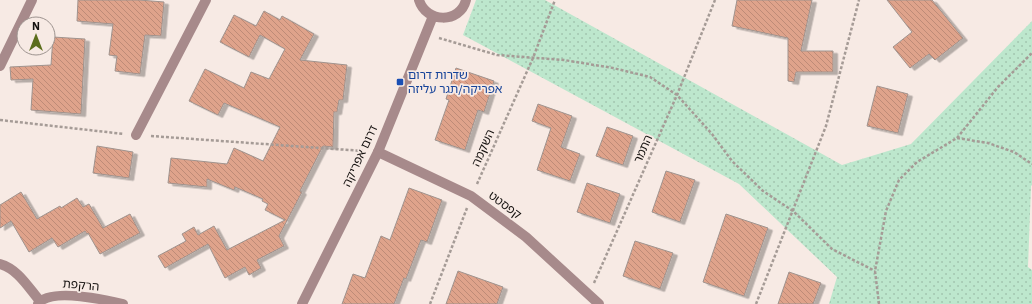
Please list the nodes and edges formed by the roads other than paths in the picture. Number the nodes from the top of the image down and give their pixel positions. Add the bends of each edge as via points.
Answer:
1 (32, 0) edge
2 (206, 0) edge
3 (419, 0) edge
4 (466, 0) edge
5 (433, 16) junction
6 (0, 66) edge
7 (136, 135) road end
8 (378, 152) junction
9 (0, 264) edge
10 (39, 303) edge
11 (123, 304) edge
12 (302, 304) edge
13 (599, 304) edge

1 - 6 street
2 - 7 street
3 - 5 street via 423,9
4 - 5 street via 455,15 448,18
5 - 8 street, דרום אפריקה
8 - 12 street, דרום אפריקה
8 - 13 street, קפסטט via 471,196 526,237
9 - 10 street via 18,275
10 - 11 street, הרקפת via 57,296 85,296

